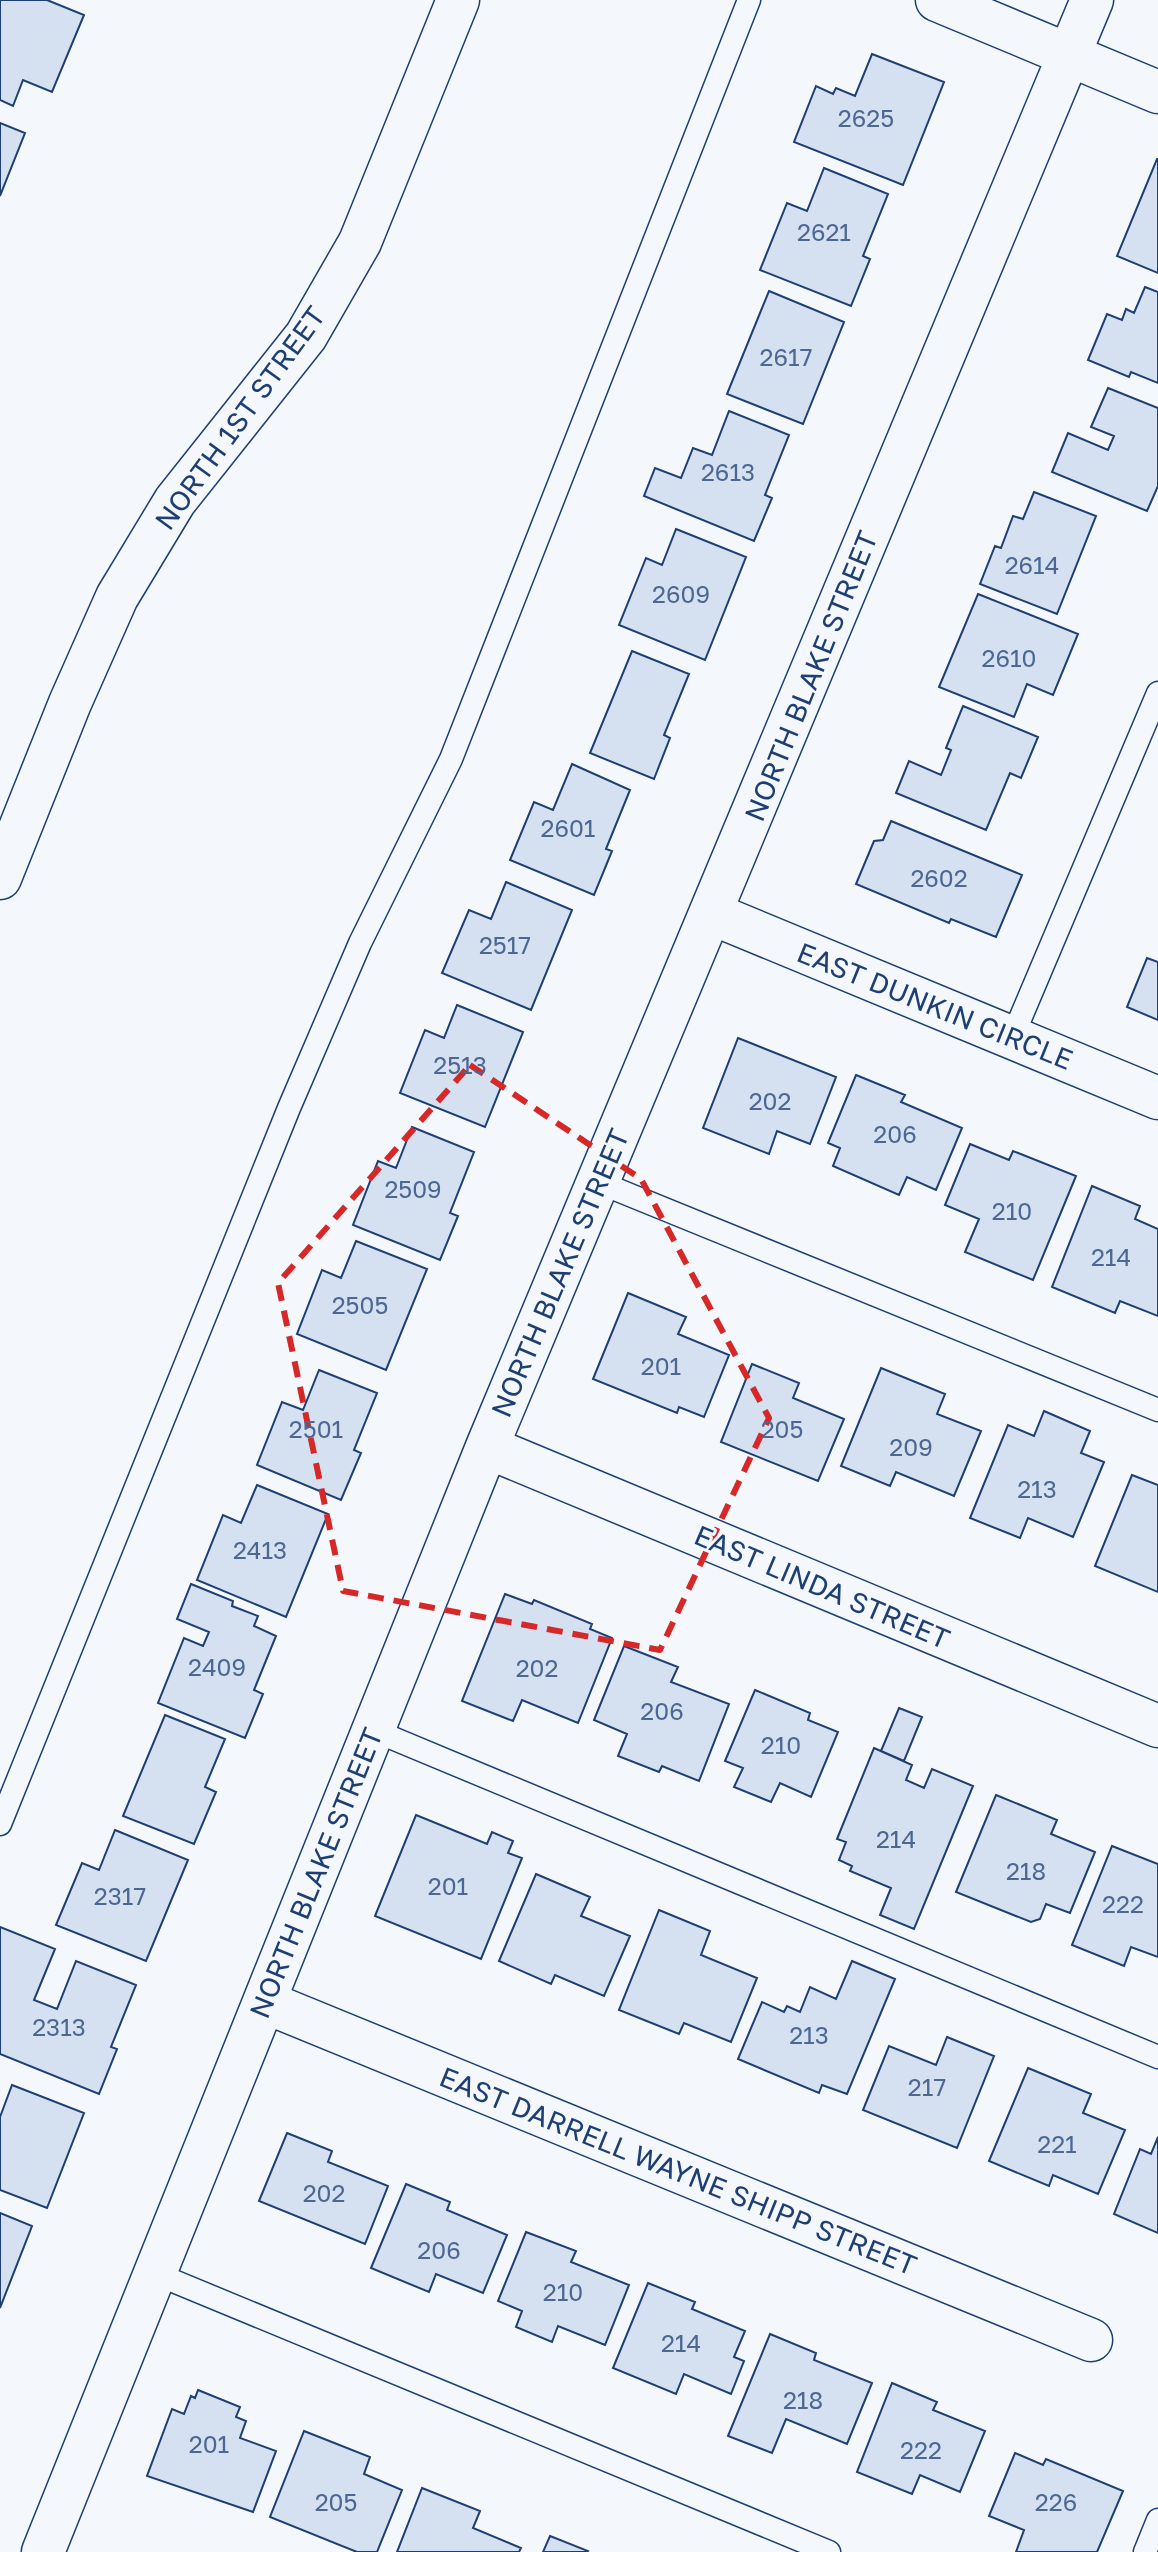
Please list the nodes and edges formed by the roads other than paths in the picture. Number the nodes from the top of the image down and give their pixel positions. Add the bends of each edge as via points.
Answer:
1 (458, 0) edge
2 (749, 0) edge
3 (937, 0) edge
4 (1092, 0) edge
5 (1068, 56) junction
6 (1158, 92) edge
7 (1158, 693) edge
8 (0, 878) edge
9 (713, 914) junction
10 (1012, 1038) junction
11 (1158, 1098) edge
12 (598, 1182) junction
13 (1158, 1410) edge
14 (487, 1447) junction
15 (1158, 1726) edge
16 (373, 1730) junction
17 (0, 1824) edge
18 (265, 2002) junction
19 (1158, 2057) edge
20 (154, 2273) junction
21 (1091, 2340) dead end
22 (1158, 2520) edge
23 (43, 2552) edge
24 (829, 2552) edge
25 (1145, 2552) edge

1 - 8 street, NORTH 1ST STREET via 360,242 306,336 175,501 117,597
2 - 17 lane via 451,759 360,943 289,1108
3 - 5 street
4 - 5 street, NORTH BLAKE STREET
5 - 6 street
5 - 9 street, NORTH BLAKE STREET
7 - 10 lane
9 - 10 street, EAST DUNKIN CIRCLE
9 - 12 street, NORTH BLAKE STREET
10 - 11 street, EAST DUNKIN CIRCLE
12 - 13 lane
12 - 14 street, NORTH BLAKE STREET
14 - 15 street, EAST LINDA STREET
14 - 16 street, NORTH BLAKE STREET
16 - 18 street, NORTH BLAKE STREET
16 - 19 lane
18 - 20 street, NORTH BLAKE STREET
18 - 21 street, EAST DARRELL WAYNE SHIPP STREET
20 - 23 street, NORTH BLAKE STREET
20 - 24 lane
22 - 25 lane

